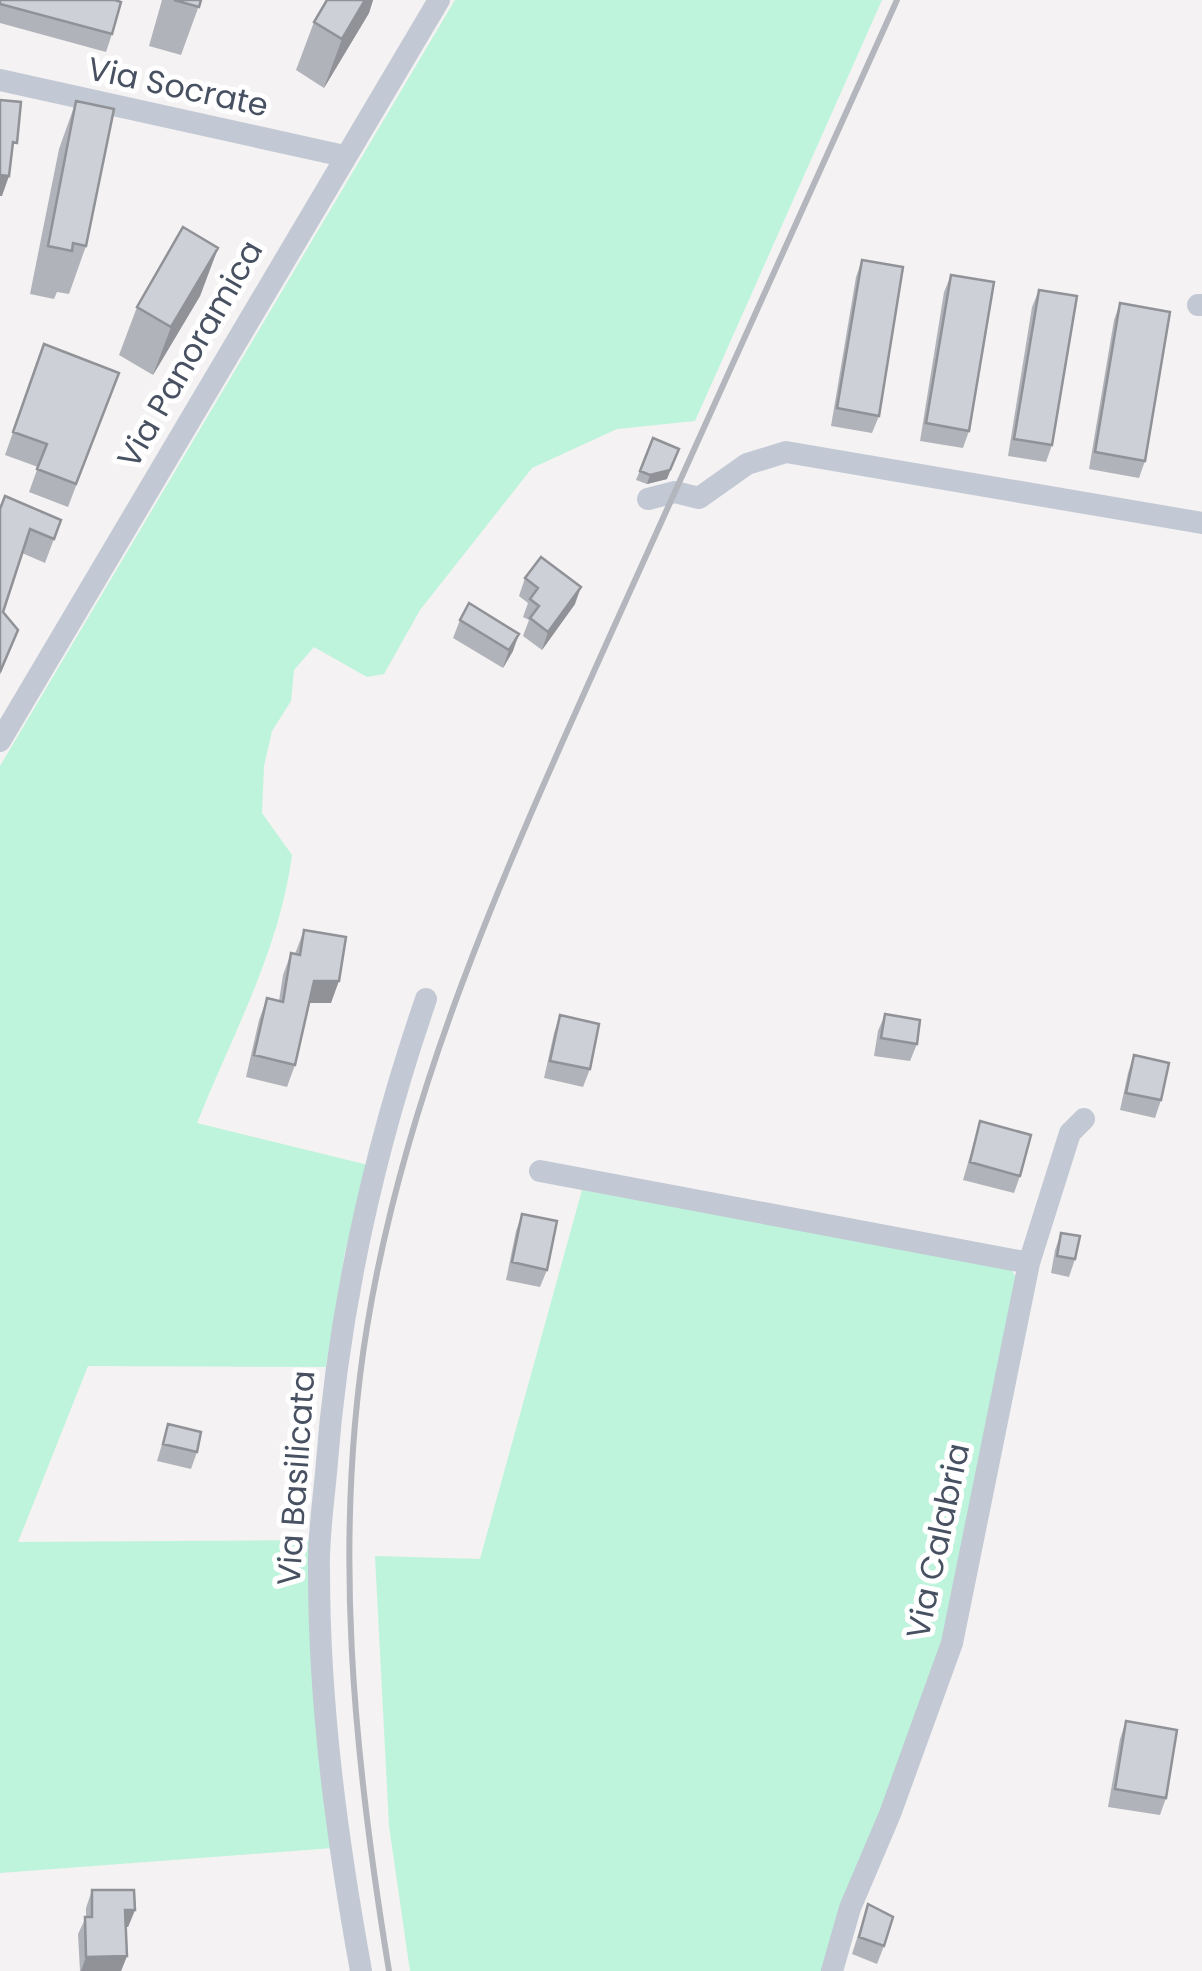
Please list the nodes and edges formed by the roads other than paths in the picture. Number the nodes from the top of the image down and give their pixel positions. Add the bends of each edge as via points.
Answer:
1 (438, 0) edge
2 (0, 80) edge
3 (344, 156) junction
4 (648, 498) dead end
5 (1202, 523) edge
6 (0, 742) edge
7 (426, 999) dead end
8 (1084, 1119) dead end
9 (540, 1171) dead end
10 (1029, 1262) junction
11 (362, 1971) edge
12 (832, 1971) edge

1 - 3 street, Via Panoramica
2 - 3 street, Via Socrate
3 - 6 street, Via Panoramica
4 - 5 street via 675,492 699,498 747,464 786,452
7 - 11 street, Via Basilicata via 351,1265 318,1568 323,1705
8 - 10 street, Via Calabria via 1070,1134
9 - 10 street
10 - 12 street, Via Calabria via 952,1643

